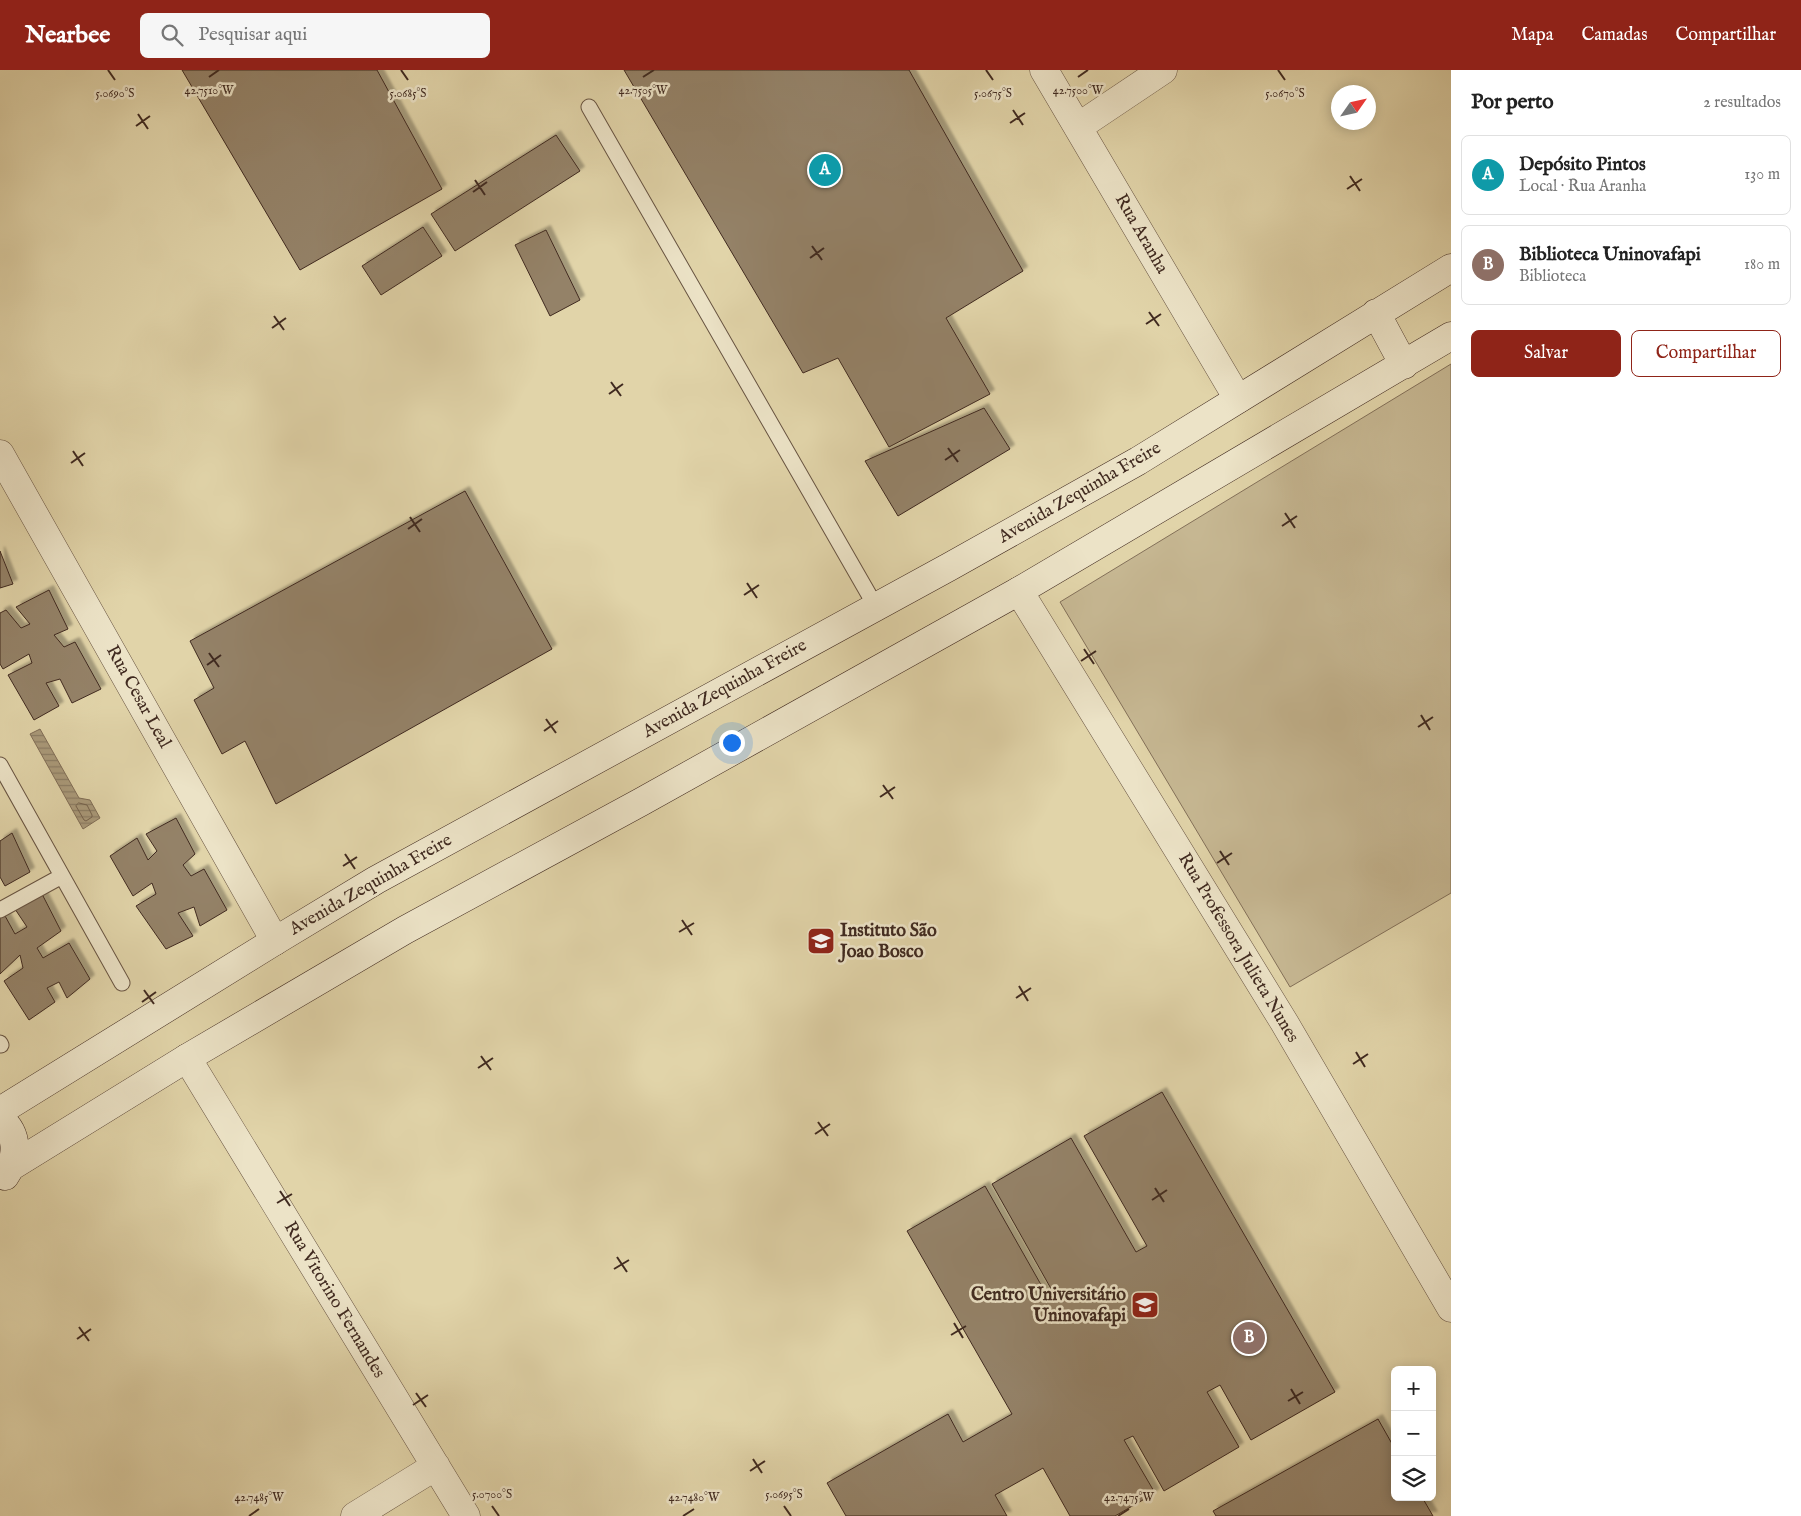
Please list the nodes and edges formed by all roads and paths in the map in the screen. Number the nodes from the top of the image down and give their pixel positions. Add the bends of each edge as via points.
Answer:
1 (1044, 70) edge
2 (1163, 70) edge
3 (589, 107) dead end
4 (1078, 127) junction
5 (1451, 268) edge
6 (1376, 313) junction
7 (1451, 336) edge
8 (1404, 365) junction
9 (1238, 399) junction
10 (0, 454) edge
11 (1019, 591) junction
12 (876, 607) junction
13 (0, 765) edge
14 (62, 876) junction
15 (0, 910) edge
16 (275, 940) junction
17 (122, 983) dead end
18 (187, 1058) junction
19 (0, 1112) edge
20 (0, 1119) edge
21 (6, 1173) edge
22 (1451, 1308) edge
23 (436, 1466) junction
24 (355, 1516) edge
25 (466, 1516) edge

1 - 4 main road, Rua Aranha
2 - 4 main road
3 - 12 lane
4 - 9 main road, Rua Aranha
5 - 6 main road, Avenida Zequinha Freire
6 - 8 main road
6 - 9 main road, Avenida Zequinha Freire
7 - 8 main road
8 - 11 main road
9 - 12 main road, Avenida Zequinha Freire via 1138,461
10 - 16 main road, Rua Cesar Leal
11 - 18 main road via 405,930
11 - 22 main road, Rua Professora Julieta Nunes via 1284,1022
12 - 16 main road, Avenida Zequinha Freire via 376,880
13 - 14 lane
14 - 15 lane
14 - 17 lane
16 - 19 main road, Avenida Zequinha Freire
18 - 21 main road
18 - 23 main road, Rua Vitorino Fernandes
20 - 21 main road via 15,1143 15,1155
23 - 24 main road
23 - 25 main road, Rua Vitorino Fernandes

